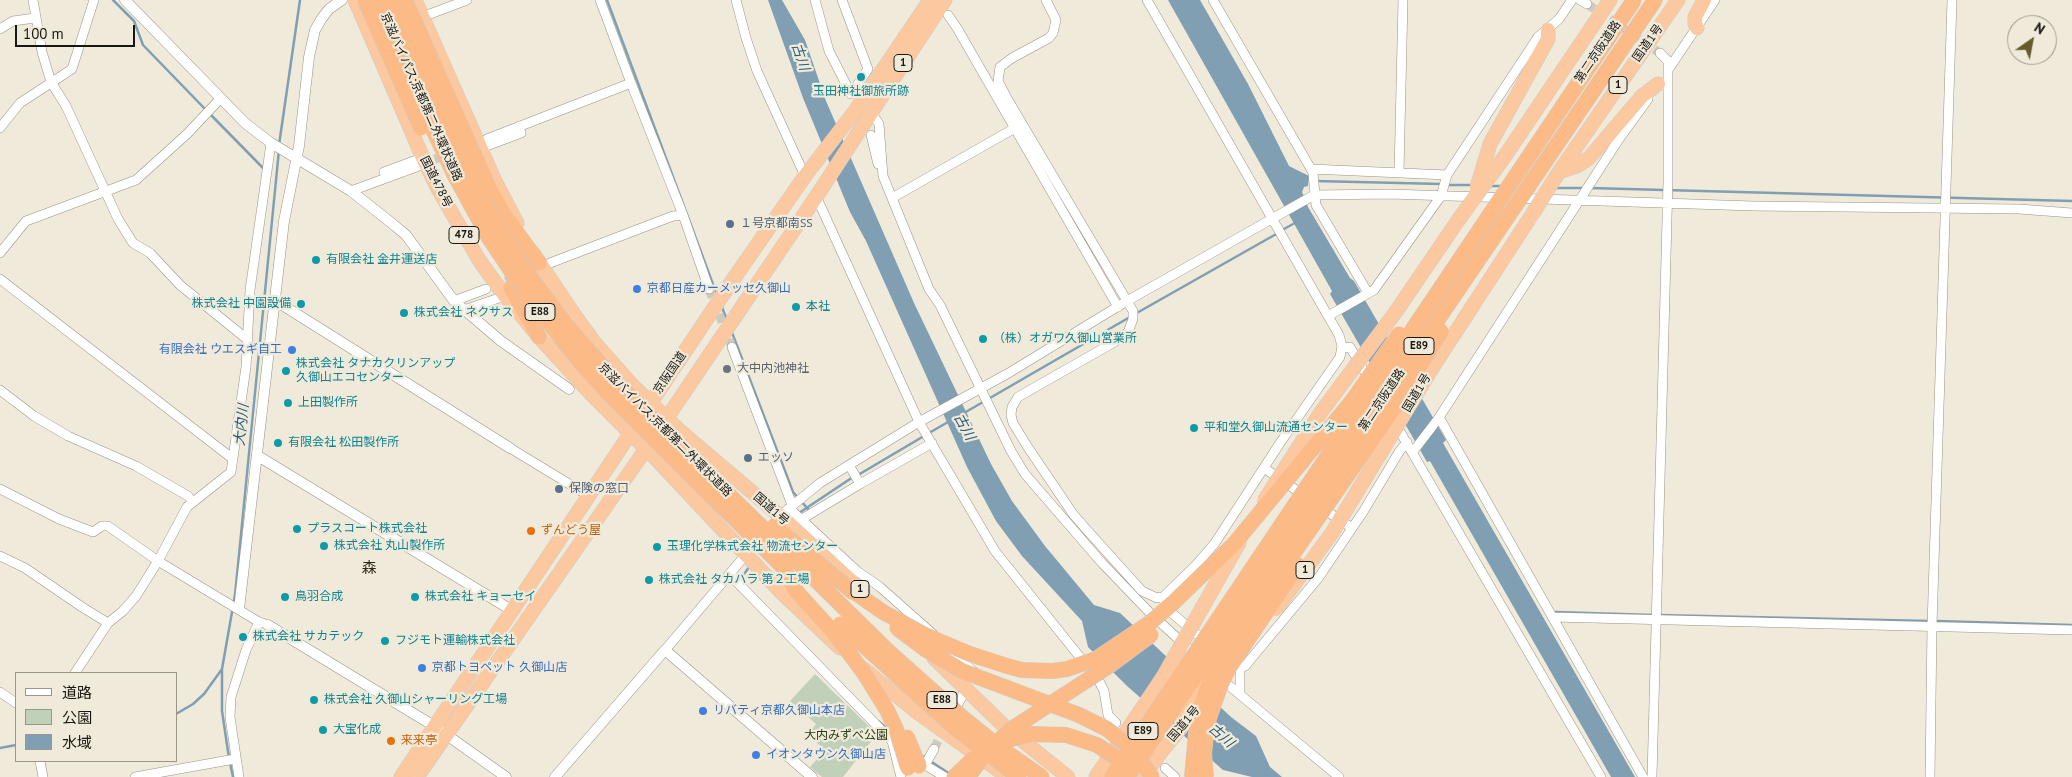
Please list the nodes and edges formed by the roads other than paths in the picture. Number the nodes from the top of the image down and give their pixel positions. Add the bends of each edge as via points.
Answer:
1 (33, 0) edge
2 (94, 0) edge
3 (125, 0) edge
4 (342, 0) edge
5 (355, 0) edge
6 (365, 0) edge
7 (379, 0) edge
8 (393, 0) edge
9 (405, 0) edge
10 (415, 0) edge
11 (467, 0) edge
12 (600, 0) edge
13 (736, 0) edge
14 (815, 0) edge
15 (842, 0) edge
16 (930, 0) edge
17 (945, 0) edge
18 (1046, 0) edge
19 (1147, 0) edge
20 (1212, 0) edge
21 (1403, 0) edge
22 (1572, 0) edge
23 (1610, 0) edge
24 (1634, 0) edge
25 (1655, 0) edge
26 (1678, 0) edge
27 (1704, 0) edge
28 (1715, 0) edge
29 (1952, 0) edge
30 (948, 14) dead end
31 (422, 17) junction
32 (35, 18) junction
33 (1697, 28) junction
34 (0, 29) edge
35 (1548, 30) junction
36 (828, 45) junction
37 (1679, 55) junction
38 (884, 68) junction
39 (868, 69) junction
40 (1668, 70) junction
41 (51, 82) junction
42 (631, 83) junction
43 (1658, 84) junction
44 (852, 89) dead end
45 (220, 99) junction
46 (871, 112) junction
47 (0, 128) edge
48 (1015, 128) junction
49 (866, 130) junction
50 (271, 143) junction
51 (484, 143) junction
52 (297, 158) junction
53 (421, 162) junction
54 (1312, 171) junction
55 (1559, 172) junction
56 (807, 173) junction
57 (1399, 173) junction
58 (1516, 173) junction
59 (882, 176) junction
60 (1447, 176) junction
61 (1532, 182) junction
62 (104, 191) junction
63 (351, 191) junction
64 (818, 194) junction
65 (1442, 194) junction
66 (1312, 195) junction
67 (892, 198) junction
68 (1580, 199) junction
69 (1667, 199) junction
70 (1946, 207) junction
71 (2072, 213) edge
72 (683, 214) junction
73 (1462, 214) junction
74 (1271, 219) junction
75 (0, 253) edge
76 (544, 263) junction
77 (0, 279) edge
78 (486, 289) tunnel mouth
79 (709, 289) tunnel mouth
80 (508, 292) junction
81 (1367, 294) junction
82 (276, 301) junction
83 (454, 302) junction
84 (1126, 302) junction
85 (1118, 307) junction
86 (464, 310) junction
87 (1328, 316) junction
88 (539, 337) joint
89 (248, 340) junction
90 (718, 342) junction
91 (732, 347) tunnel mouth
92 (1342, 348) junction
93 (742, 370) junction
94 (569, 389) dead end
95 (0, 390) edge
96 (979, 390) junction
97 (1352, 401) junction
98 (650, 403) junction
99 (1394, 408) junction
100 (1438, 418) junction
101 (922, 421) junction
102 (662, 422) junction
103 (630, 433) junction
104 (932, 443) junction
105 (510, 448) joint
106 (1411, 448) junction
107 (646, 449) junction
108 (258, 456) junction
109 (233, 459) junction
110 (849, 465) junction
111 (1264, 468) junction
112 (860, 484) junction
113 (0, 491) edge
114 (588, 496) junction
115 (192, 501) junction
116 (787, 509) junction
117 (802, 520) junction
118 (1352, 528) junction
119 (745, 555) junction
120 (0, 556) edge
121 (158, 561) junction
122 (783, 567) junction
123 (729, 574) junction
124 (847, 587) junction
125 (1164, 597) junction
126 (1144, 607) junction
127 (1166, 607) junction
128 (237, 609) junction
129 (513, 611) junction
130 (1552, 617) junction
131 (1656, 618) junction
132 (108, 623) junction
133 (264, 624) junction
134 (1932, 626) junction
135 (2072, 630) edge
136 (1259, 631) junction
137 (665, 650) junction
138 (848, 651) junction
139 (1240, 668) junction
140 (77, 672) edge
141 (972, 675) dead end
142 (0, 692) edge
143 (964, 693) dead end
144 (1240, 693) junction
145 (15, 701) edge
146 (954, 711) dead end
147 (1116, 723) dead end
148 (434, 726) junction
149 (446, 735) junction
150 (934, 749) tunnel mouth
151 (235, 759) junction
152 (40, 762) edge
153 (899, 765) junction
154 (188, 767) junction
155 (1165, 768) dead end
156 (924, 771) edge
157 (238, 774) edge
158 (42, 777) edge
159 (134, 777) edge
160 (190, 777) edge
161 (247, 777) edge
162 (401, 777) edge
163 (417, 777) edge
164 (506, 777) edge
165 (555, 777) edge
166 (812, 777) edge
167 (901, 777) edge
168 (909, 777) edge
169 (945, 777) edge
170 (954, 777) edge
171 (968, 777) edge
172 (1008, 777) edge
173 (1019, 777) edge
174 (1042, 777) edge
175 (1068, 777) edge
176 (1096, 777) edge
177 (1112, 777) edge
178 (1119, 777) edge
179 (1127, 777) edge
180 (1142, 777) edge
181 (1152, 777) edge
182 (1175, 777) edge
183 (1192, 777) edge
184 (1206, 777) edge
185 (1339, 777) edge
186 (1601, 777) edge
187 (1644, 777) edge
188 (1652, 777) edge
189 (1930, 777) edge

1 - 32 street
2 - 41 street via 74,65
3 - 45 street
4 - 52 street via 329,10 315,30
5 - 53 highway, 国道478号 / 478
6 - 80 highway, bridge via 432,152
7 - 122 highway, 京滋バイパス;京都第二外環状道路 / E88, bridge via 455,176 489,238 532,302 610,395
8 - 102 highway, 京滋バイパス;京都第二外環状道路 / E88, bridge via 443,120 502,236 566,324 619,385
9 - 76 highway, bridge via 489,188 504,215
10 - 31 highway
11 - 31 street
12 - 42 street
13 - 56 street via 757,71
14 - 36 street
15 - 39 street
16 - 38 highway, 京阪国道 / 1
17 - 46 highway, 京阪国道 / 1
18 - 84 street via 1056,20 1053,33 1000,67 998,81
19 - 74 street
20 - 54 street
21 - 57 street
22 - 35 street
23 - 73 highway, bridge
24 - 58 highway, 第二京阪道路 / E89, bridge
25 - 61 highway, 第二京阪道路 / E89, bridge
26 - 55 highway, 国道1号 / 1
27 - 33 highway via 1695,17
28 - 33 street
29 - 70 street
30 - 48 street
31 - 51 highway
32 - 34 street via 13,21
32 - 41 street
33 - 37 street
35 - 60 street via 1538,37
35 - 73 highway, bridge via 1548,39 1490,144 1480,182
36 - 39 street via 851,94
36 - 44 street via 834,49
37 - 40 street
37 - 40 street via 1672,58 1663,55 1668,60
38 - 39 street
38 - 56 highway, 京阪国道 / 1
40 - 43 street
40 - 69 street
41 - 47 street via 20,103
41 - 62 street via 66,106
42 - 51 street via 519,126 521,133
42 - 72 street
43 - 55 highway via 1642,96 1589,158
43 - 68 street
45 - 50 street
45 - 62 street via 136,180
46 - 49 highway, 京阪国道 / 1
46 - 59 street via 879,124
48 - 67 street
48 - 85 street
49 - 59 street
49 - 64 highway, 京阪国道 / 1
50 - 52 street
50 - 89 street via 250,290
51 - 76 highway via 510,212
52 - 63 street
52 - 82 street via 284,221
53 - 63 street via 384,172 386,178
53 - 80 highway, 国道478号 / 478 via 456,221
54 - 57 street
54 - 66 street
55 - 136 highway, 国道1号 / 1, bridge via 1429,373 1332,533
56 - 98 highway, 京阪国道 / 1
57 - 60 street
58 - 97 highway, bridge
58 - 177 highway, 第二京阪道路 / E89, bridge via 1388,369
59 - 67 street
60 - 65 street
61 - 99 highway, bridge
61 - 179 highway, 第二京阪道路 / E89, bridge
62 - 75 street via 26,222
62 - 89 street via 133,243 150,254 180,285
63 - 83 street via 406,235
64 - 90 highway, 京阪国道 / 1
64 - 101 street
65 - 66 street
65 - 68 street
65 - 81 street via 1374,290
66 - 74 street
66 - 81 street
67 - 96 street via 929,290 940,305
68 - 69 street
68 - 100 street
69 - 70 street
69 - 131 street
70 - 71 street
70 - 134 street
72 - 76 street via 580,252 575,249
72 - 79 street
73 - 176 highway, bridge via 1283,468 1163,678
74 - 84 street
74 - 87 street
76 - 98 highway via 594,342
77 - 109 street
78 - 83 street
80 - 86 street
80 - 88 highway
81 - 87 street
82 - 105 street
82 - 108 street
83 - 86 street
84 - 85 street
84 - 125 street via 1133,311 1128,332 1018,397 1011,414 1013,423 1081,524 1142,591 1157,598
85 - 96 street
86 - 94 street via 501,341
87 - 92 street
88 - 103 highway
89 - 109 street
90 - 93 street via 726,347
90 - 102 highway, 京阪国道 / 1
91 - 93 street
92 - 106 street via 1350,347
92 - 111 street via 1340,357
93 - 116 street
95 - 115 street via 68,436 136,466
96 - 101 street
96 - 126 street via 1025,474
97 - 124 highway, bridge via 1239,537 1203,575 1132,636 1096,659 1080,665 1039,671 1022,670 988,660 902,623
97 - 171 highway, bridge via 1271,514 1202,590 1109,666 1000,739
98 - 102 highway, 国道1号 / 1
98 - 103 highway, 京阪国道 / 1
99 - 183 highway, bridge via 1217,667 1201,706
99 - 184 highway, bridge via 1321,531 1230,666 1209,718 1204,753
100 - 106 street
100 - 130 street
101 - 104 street
101 - 110 street
102 - 107 highway, 京阪国道 / 1
102 - 116 highway, 国道1号 / 1
102 - 124 highway, bridge via 759,514
102 - 174 highway, 京滋バイパス;京都第二外環状道路 / E88, bridge via 849,614 927,687 999,747
103 - 107 highway
103 - 114 highway, 京阪国道 / 1
104 - 112 street
104 - 147 street via 995,551 1099,681 1108,715
105 - 114 street
106 - 118 street via 1399,452
106 - 186 street
107 - 119 highway
107 - 149 highway, 京阪国道 / 1
108 - 128 street
108 - 129 street
109 - 115 street via 231,472
110 - 112 street
110 - 116 street
111 - 118 street
111 - 125 street via 1215,543
112 - 117 street
113 - 121 street via 93,532 108,526
114 - 129 highway, 京阪国道 / 1
115 - 121 street
116 - 117 street
116 - 119 street
116 - 175 highway, 国道1号 / 1 via 1003,725
117 - 141 street via 974,671
118 - 139 street via 1319,577 1250,661
119 - 123 street
119 - 172 highway via 876,680
120 - 132 street via 25,568
121 - 128 street
121 - 132 street via 136,596
122 - 138 highway, bridge via 798,592
122 - 173 highway, 京滋バイパス;京都第二外環状道路 / E88, bridge via 917,696
123 - 137 street
123 - 153 street via 892,741
124 - 181 highway, bridge via 944,661 982,680 1079,715 1107,729 1134,751
125 - 127 street
126 - 127 street
126 - 144 street
127 - 139 street
128 - 133 street
129 - 148 highway, 京阪国道 / 1
130 - 131 street
130 - 187 street
131 - 134 street
131 - 188 street
132 - 140 street
133 - 148 street
133 - 151 street via 246,650 231,697
134 - 135 street
134 - 189 street
136 - 178 highway, bridge via 1148,740
136 - 180 highway, 国道1号 / 1, bridge
137 - 165 street
137 - 166 street
138 - 156 highway, bridge via 899,722
138 - 168 highway, bridge via 887,710
139 - 144 street
142 - 145 street
143 - 146 street
144 - 185 street
148 - 149 street
148 - 162 highway, 京阪国道 / 1
149 - 163 highway, 京阪国道 / 1
149 - 164 street
150 - 156 street
151 - 154 street
151 - 157 street
152 - 158 street
153 - 156 street via 914,762
153 - 167 street
154 - 159 street
154 - 160 street
155 - 182 street
156 - 169 street
157 - 161 street
170 - 180 highway, bridge via 974,758 1002,741 1049,733 1097,745

